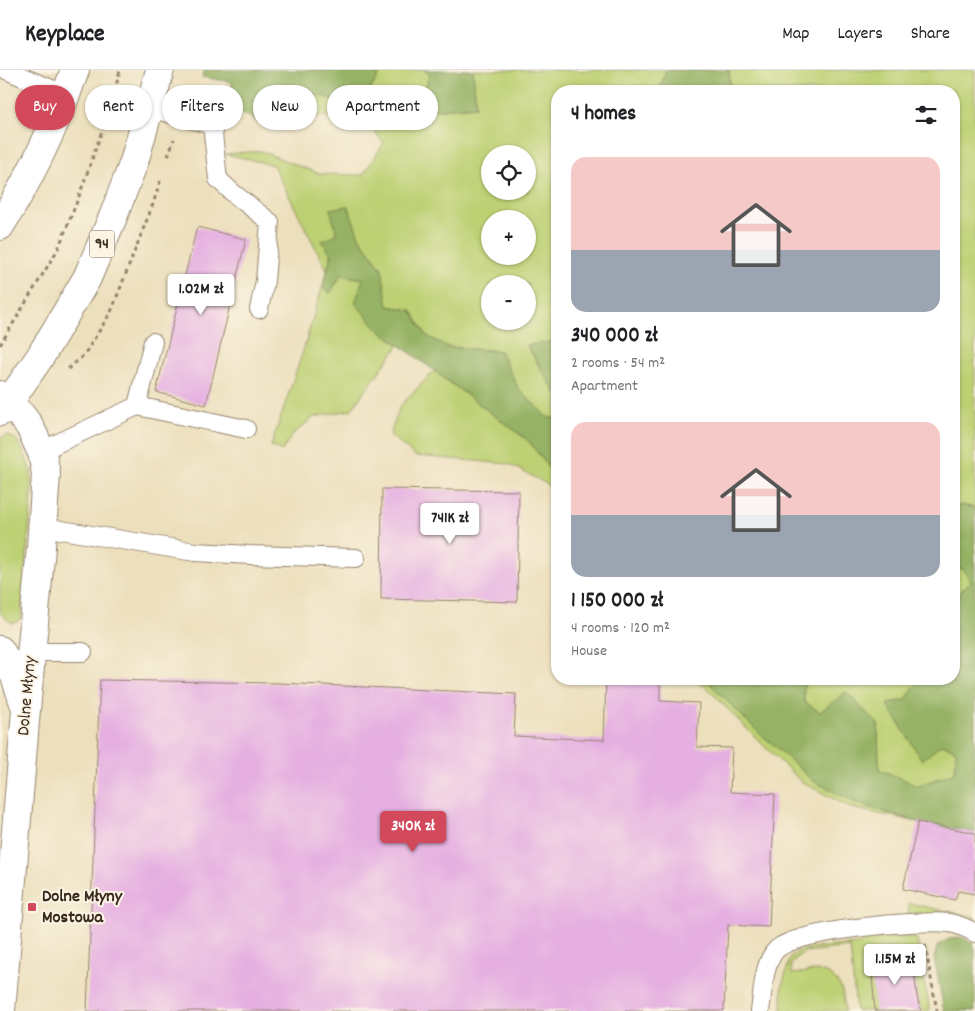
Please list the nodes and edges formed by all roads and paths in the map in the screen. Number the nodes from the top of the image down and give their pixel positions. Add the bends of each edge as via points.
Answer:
1 (6, 70) edge
2 (120, 70) edge
3 (160, 70) edge
4 (70, 82) edge
5 (152, 100) edge
6 (152, 109) edge
7 (143, 130) edge
8 (0, 226) edge
9 (260, 309) dead end
10 (153, 342) dead end
11 (0, 344) edge
12 (3, 403) edge
13 (137, 406) junction
14 (246, 429) dead end
15 (42, 453) junction
16 (43, 527) junction
17 (356, 558) dead end
18 (0, 650) edge
19 (32, 652) junction
20 (83, 652) dead end
21 (26, 710) junction
22 (922, 923) junction
23 (975, 933) edge
24 (1, 1011) edge
25 (760, 1011) edge
26 (936, 1011) edge

1 - 4 lane
2 - 11 path via 112,102 58,249
3 - 5 street, 94
4 - 8 street via 36,164
6 - 9 lane via 212,125 218,179 270,222
7 - 12 street, 94 via 134,162 87,278 44,350
10 - 13 lane
12 - 15 street, Dolne Młyny via 22,416
13 - 14 lane
13 - 15 lane
15 - 16 street, Dolne Młyny via 46,474
16 - 17 lane via 195,552
16 - 19 street, Dolne Młyny
18 - 21 street via 16,676
19 - 20 lane
19 - 21 street, Dolne Młyny
21 - 24 street, Dolne Młyny
22 - 23 lane via 958,925
22 - 25 lane via 856,928 802,938 777,949 768,961
22 - 26 path

